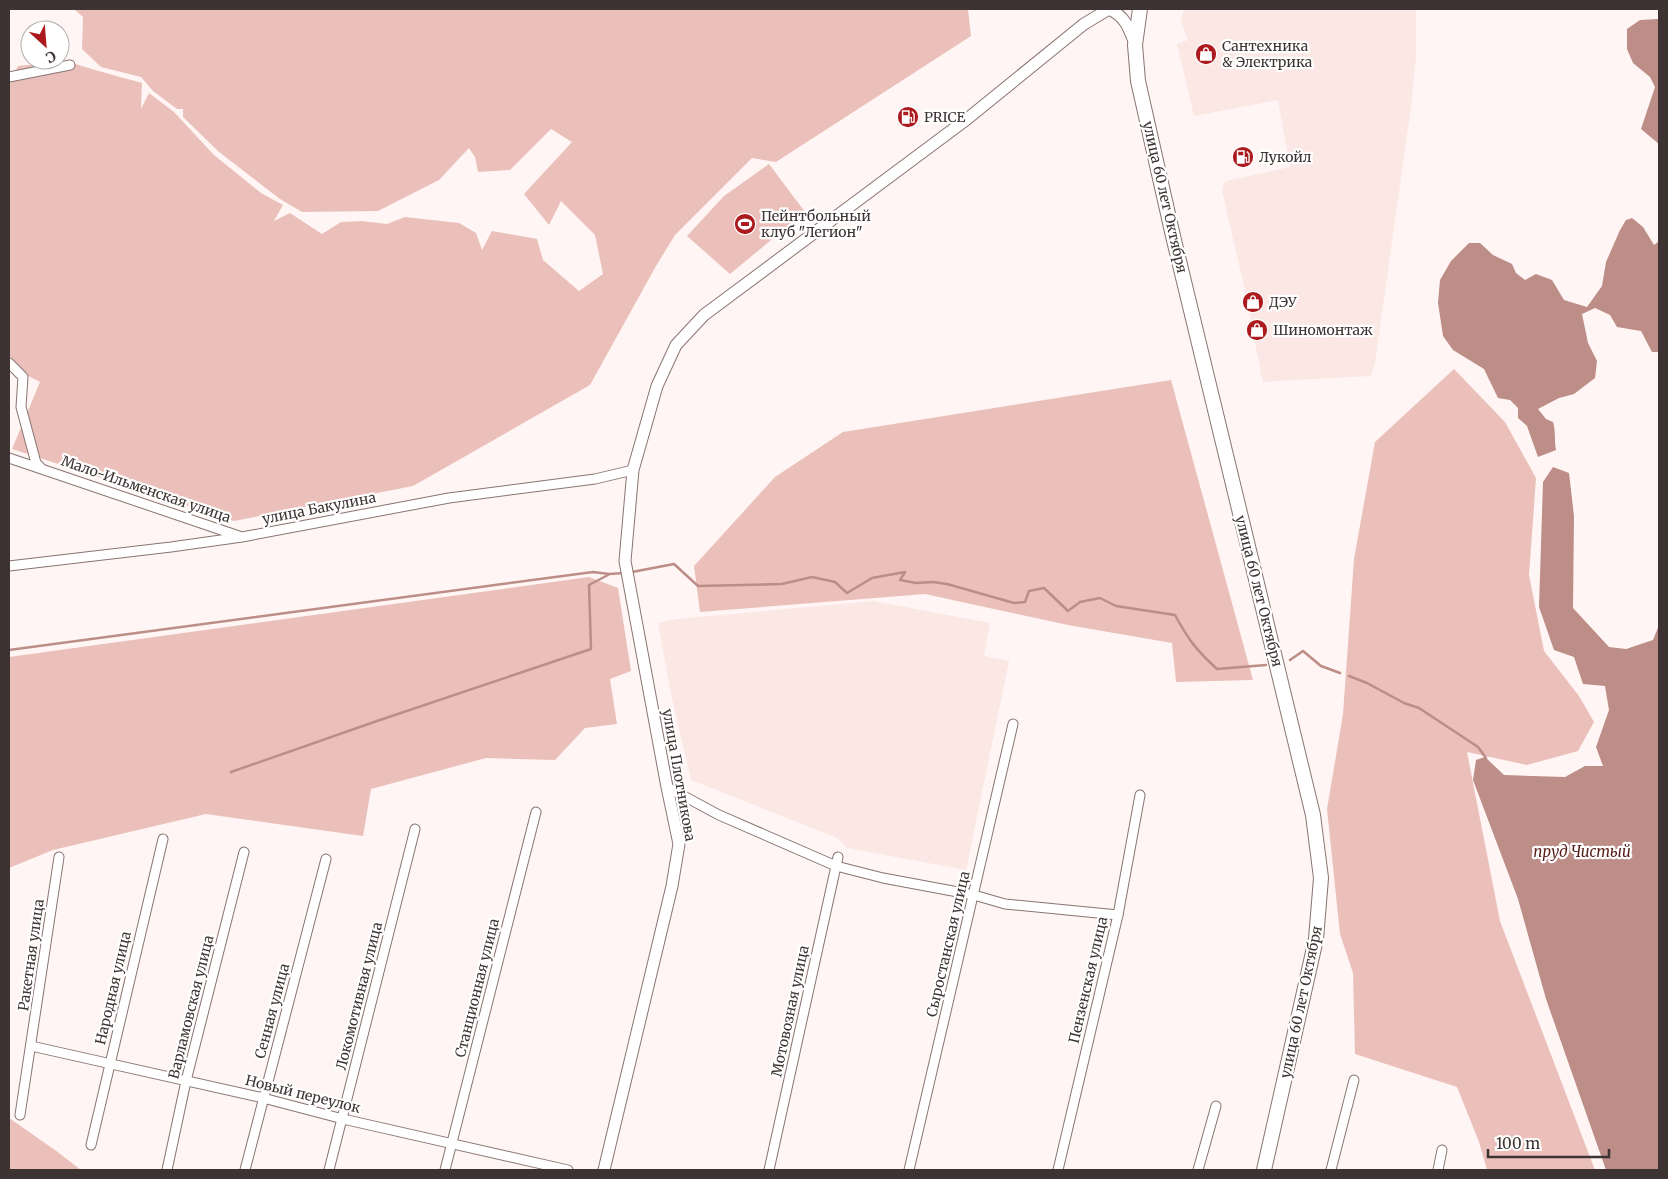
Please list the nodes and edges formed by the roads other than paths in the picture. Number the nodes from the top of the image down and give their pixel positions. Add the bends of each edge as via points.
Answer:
1 (1109, 9) edge
2 (1140, 11) edge
3 (1135, 45) junction
4 (42, 70) edge
5 (9, 76) edge
6 (9, 362) edge
7 (9, 458) edge
8 (41, 468) junction
9 (632, 470) junction
10 (242, 537) junction
11 (9, 566) edge
12 (1013, 724) dead end
13 (667, 787) junction
14 (1140, 795) dead end
15 (536, 812) dead end
16 (414, 829) dead end
17 (163, 839) dead end
18 (244, 852) dead end
19 (59, 858) dead end
20 (326, 859) dead end
21 (837, 861) junction
22 (974, 895) junction
23 (1118, 915) junction
24 (31, 1046) junction
25 (109, 1062) junction
26 (1354, 1080) dead end
27 (186, 1081) junction
28 (264, 1098) junction
29 (1216, 1106) dead end
30 (20, 1115) dead end
31 (343, 1119) junction
32 (452, 1143) junction
33 (91, 1145) dead end
34 (1442, 1150) dead end
35 (167, 1170) edge
36 (245, 1170) edge
37 (329, 1170) edge
38 (445, 1170) edge
39 (568, 1170) edge
40 (604, 1170) edge
41 (769, 1170) edge
42 (909, 1170) edge
43 (1058, 1170) edge
44 (1198, 1170) edge
45 (1264, 1170) edge
46 (1331, 1170) edge
47 (1438, 1170) edge

1 - 2 street, улица 60 лет Октября
1 - 3 street via 1124,19
1 - 9 street via 1084,24 967,119 704,315 676,345 657,386
2 - 3 main road, улица 60 лет Октября
3 - 45 main road, улица 60 лет Октября via 1138,81 1173,236 1313,815 1321,878 1316,939
4 - 5 street
6 - 8 street, Мало-Ильменская улица via 24,377 21,407 36,463
7 - 8 street, Мало-Ильменская улица
8 - 10 street, Мало-Ильменская улица
9 - 10 street, улица Бакулина via 595,479 449,498
9 - 13 street, улица Плотникова via 625,561
10 - 11 street, улица Бакулина
12 - 22 street, Сыростанская улица
13 - 21 street via 719,815
13 - 40 street, улица Плотникова via 679,844 672,886
14 - 23 street, Пензенская улица
15 - 32 street, Станционная улица
16 - 31 street, Локомотивная улица
17 - 25 street, Народная улица
18 - 27 street, Варламовская улица
19 - 24 street, Ракетная улица
20 - 28 street, Сенная улица
21 - 22 street via 882,878
21 - 41 street, Мотовозная улица
22 - 23 street via 1005,904
22 - 42 street, Сыростанская улица
23 - 43 street, Пензенская улица
24 - 25 street, Новый переулок
24 - 30 street, Ракетная улица
25 - 27 street, Новый переулок
25 - 33 street, Народная улица
26 - 46 street
27 - 28 street, Новый переулок
27 - 35 street, Варламовская улица
28 - 31 street, Новый переулок
28 - 36 street, Сенная улица
29 - 44 street
31 - 32 street, Новый переулок
31 - 37 street, Локомотивная улица
32 - 38 street, Станционная улица
32 - 39 street, Новый переулок
34 - 47 street

